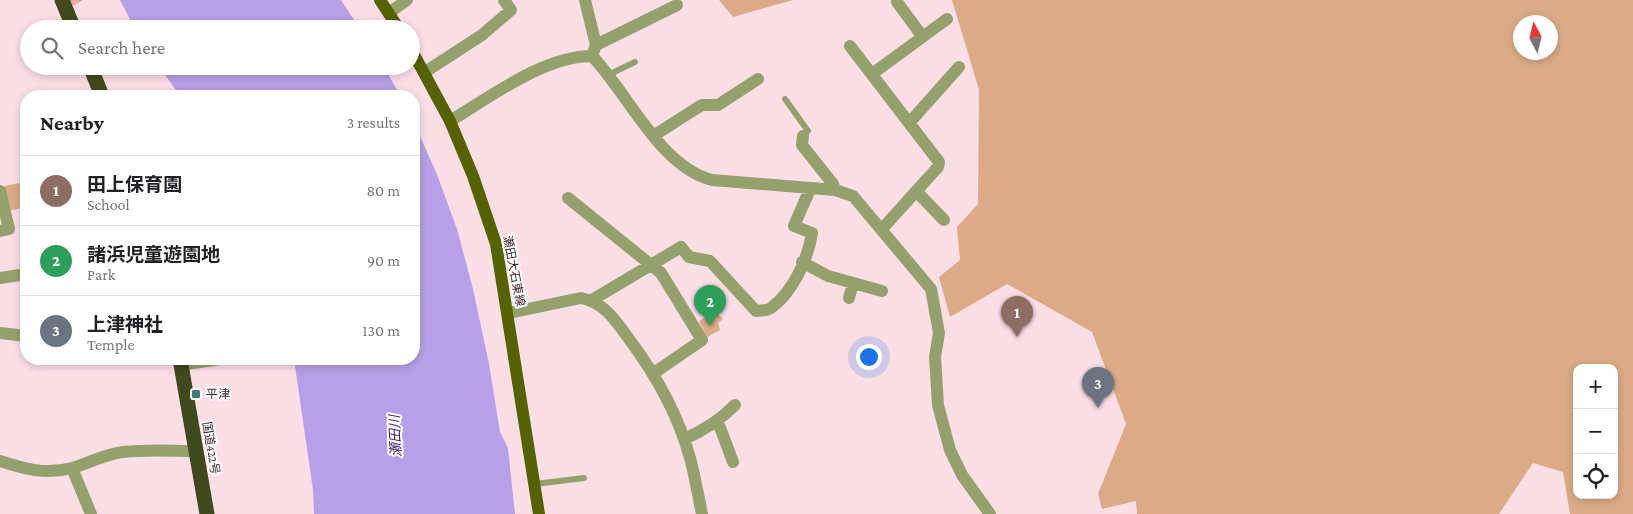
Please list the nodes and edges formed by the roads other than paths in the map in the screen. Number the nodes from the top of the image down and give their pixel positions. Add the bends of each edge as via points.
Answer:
1 (62, 0) edge
2 (380, 0) edge
3 (407, 0) edge
4 (504, 0) edge
5 (585, 0) edge
6 (897, 2) dead end
7 (668, 5) edge
8 (389, 13) junction
9 (947, 19) dead end
10 (70, 20) edge
11 (393, 20) edge
12 (922, 36) junction
13 (850, 46) dead end
14 (594, 51) junction
15 (635, 62) dead end
16 (420, 64) edge
17 (959, 67) dead end
18 (425, 72) junction
19 (610, 74) junction
20 (872, 74) junction
21 (94, 75) edge
22 (758, 79) dead end
23 (100, 90) edge
24 (785, 99) dead end
25 (450, 121) junction
26 (910, 122) junction
27 (653, 136) junction
28 (803, 136) joint
29 (810, 189) junction
30 (834, 190) junction
31 (0, 191) edge
32 (916, 192) junction
33 (568, 198) dead end
34 (944, 220) dead end
35 (882, 229) junction
36 (0, 231) edge
37 (802, 262) junction
38 (651, 265) junction
39 (20, 275) edge
40 (0, 278) edge
41 (852, 283) junction
42 (882, 291) dead end
43 (848, 298) dead end
44 (592, 300) junction
45 (509, 313) junction
46 (0, 333) edge
47 (20, 335) edge
48 (182, 365) edge
49 (654, 373) junction
50 (735, 405) dead end
51 (718, 422) junction
52 (684, 440) junction
53 (197, 451) junction
54 (733, 462) dead end
55 (0, 464) edge
56 (72, 468) junction
57 (584, 478) dead end
58 (535, 484) junction
59 (91, 514) edge
60 (207, 514) edge
61 (539, 514) edge
62 (702, 514) edge
63 (990, 514) edge

1 - 10 highway
2 - 8 main road
3 - 8 street
4 - 18 street via 511,10 482,35
5 - 14 street
6 - 12 street
7 - 14 street
8 - 11 main road
9 - 12 street
12 - 20 street
13 - 20 street
14 - 19 street
14 - 25 street via 517,80
15 - 19 lane
16 - 18 main road, 瀬田大石東線
17 - 26 street
18 - 25 main road, 瀬田大石東線
19 - 27 street
20 - 26 street
21 - 23 highway
22 - 27 street via 718,105 702,105
24 - 28 lane via 808,131
25 - 45 main road, 瀬田大石東線 via 491,226
26 - 32 street via 940,162
27 - 29 street via 698,177
28 - 30 street via 802,145 833,184
29 - 30 street
29 - 37 street via 794,226 812,233
30 - 35 street via 854,196
31 - 36 street via 9,230
32 - 34 street
32 - 35 street
33 - 38 street
35 - 63 street via 931,289 939,333 935,358 938,405 950,450 962,475
37 - 38 street via 790,289 770,309 756,311 710,261 689,257 681,247
37 - 41 street via 828,276
38 - 44 street
38 - 49 street via 661,272 702,340
39 - 40 street
41 - 42 street
41 - 43 street
44 - 45 street via 570,299
44 - 49 street via 607,309
45 - 58 main road, 瀬田大石東線
46 - 47 street
48 - 53 highway, 国道422号
49 - 52 street
50 - 51 street
51 - 52 street
51 - 54 street
52 - 62 street
53 - 56 street via 124,452 102,456
53 - 60 highway, 国道422号
55 - 56 street via 33,471
56 - 59 street
57 - 58 lane
58 - 61 main road, 瀬田大石東線

